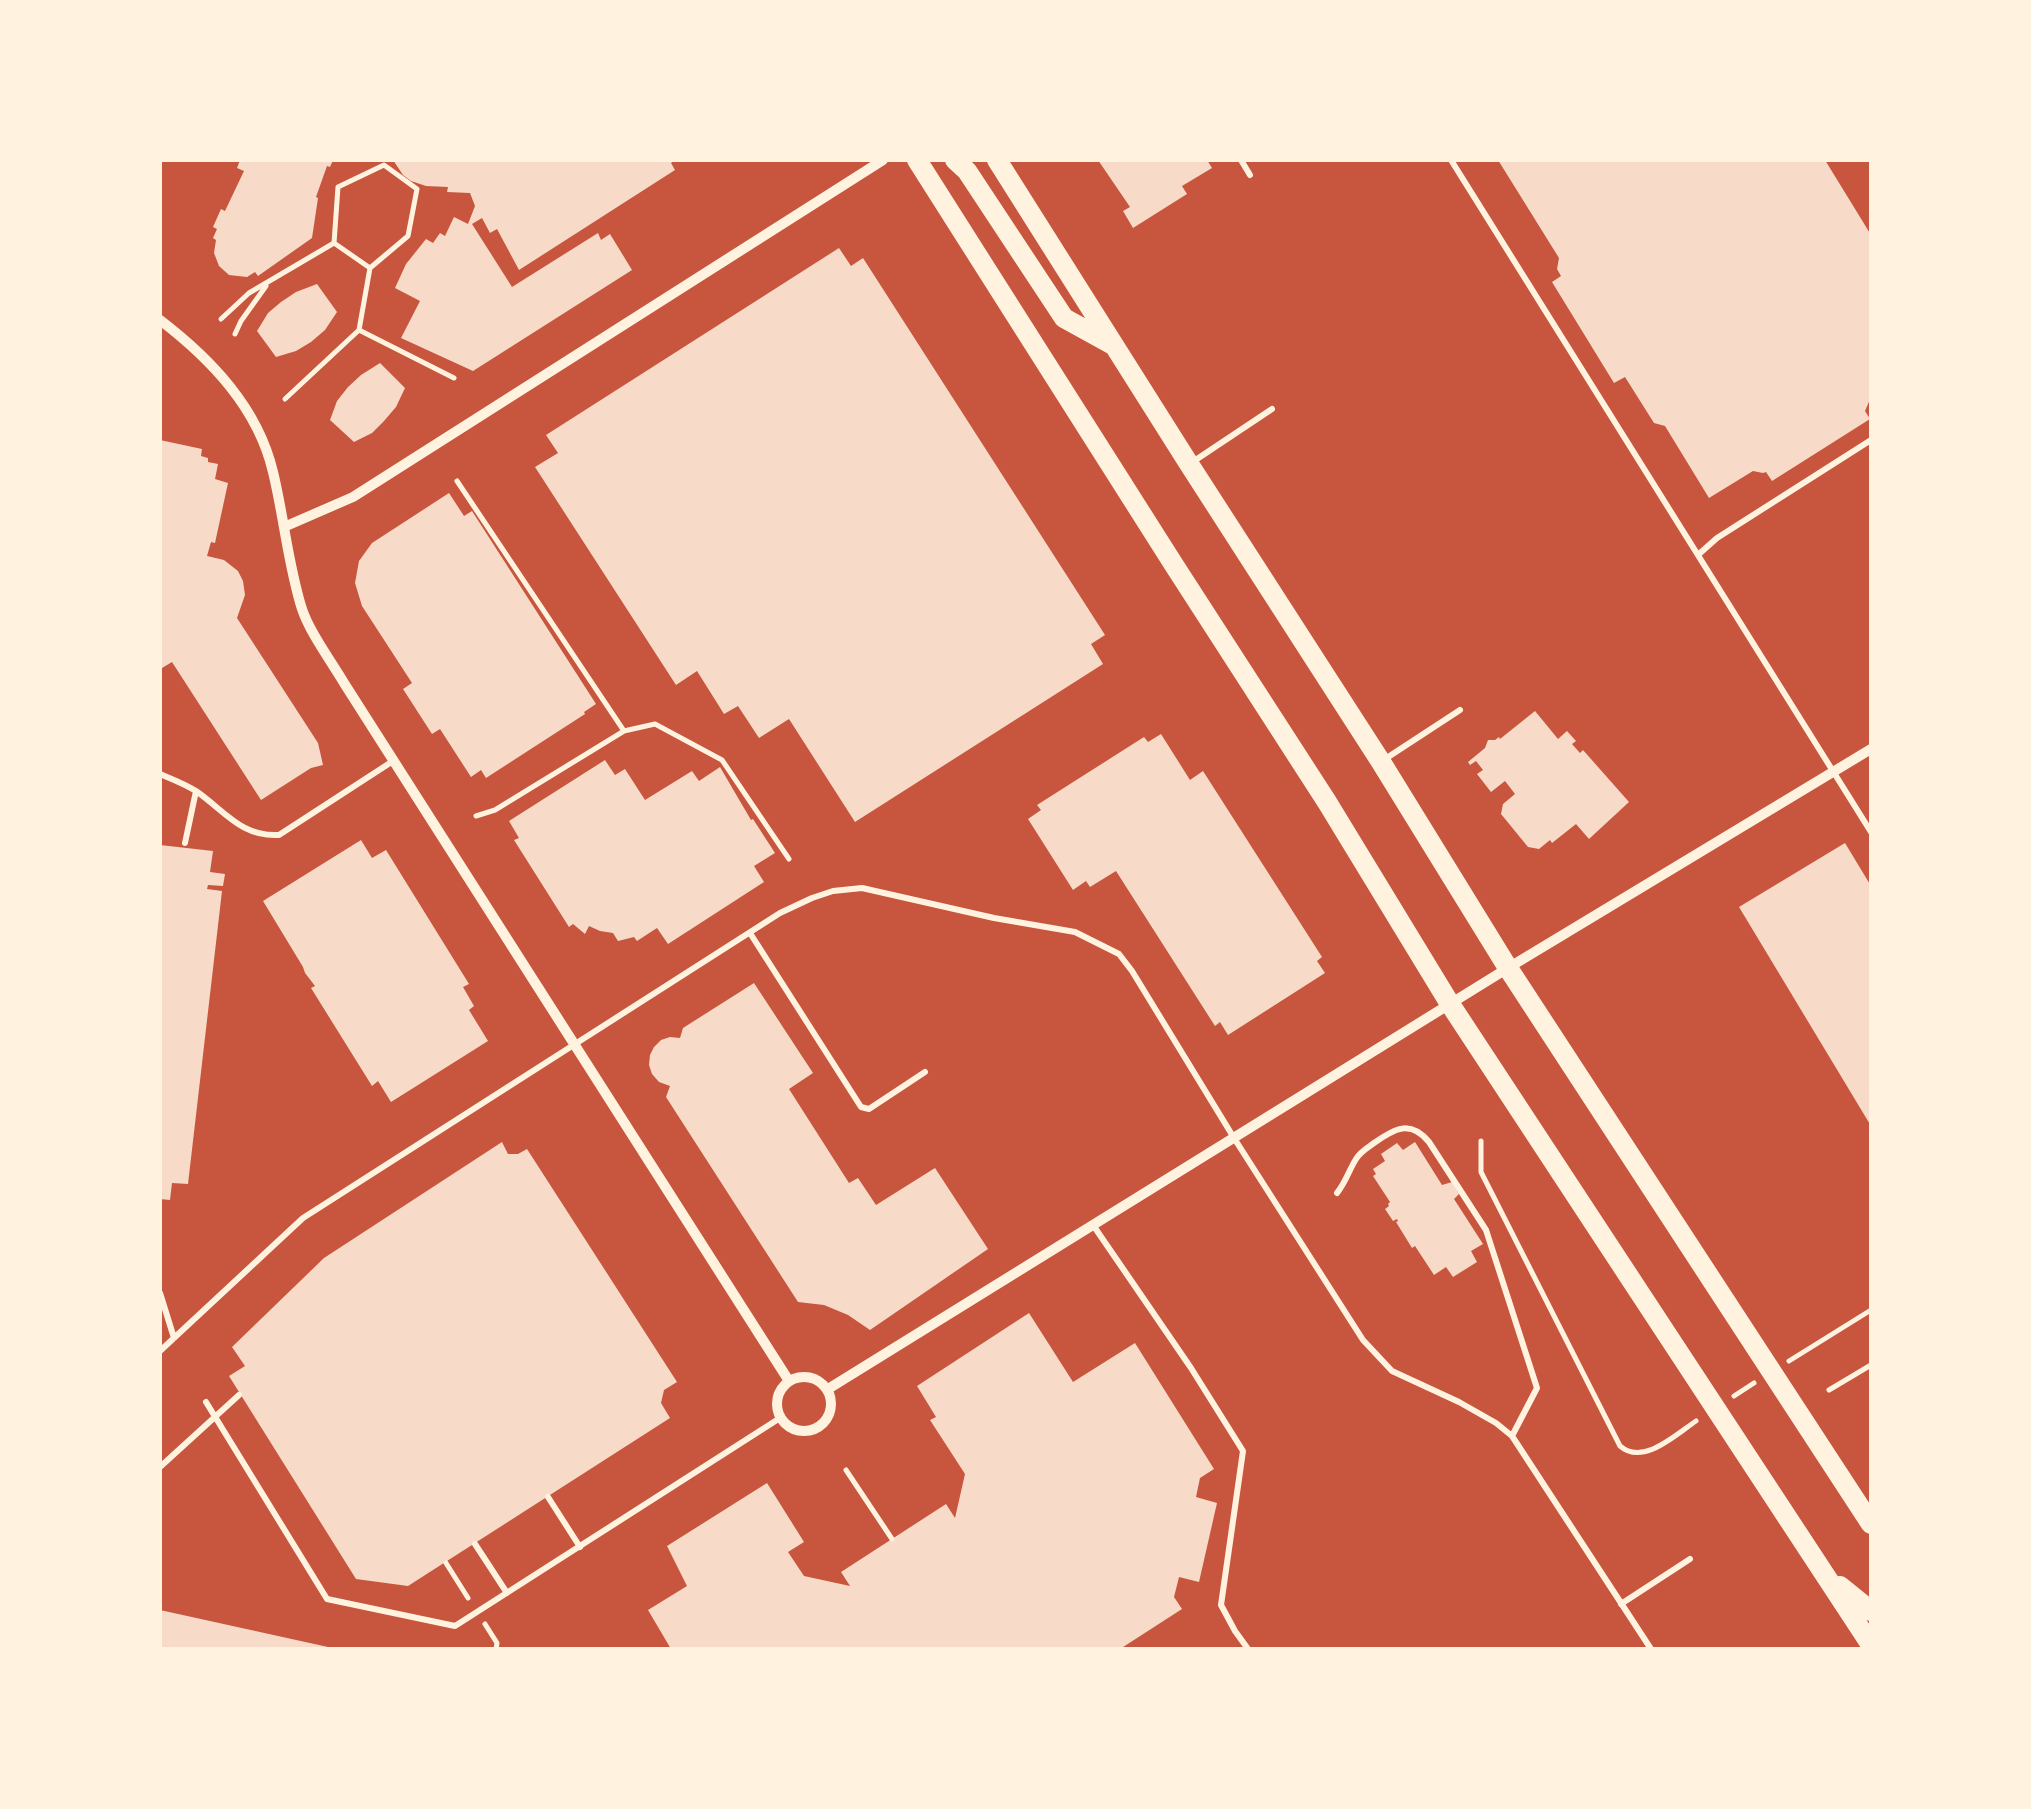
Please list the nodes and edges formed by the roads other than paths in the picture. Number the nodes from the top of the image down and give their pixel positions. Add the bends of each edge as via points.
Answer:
1 (883, 160) edge
2 (916, 160) edge
3 (955, 160) edge
4 (997, 160) edge
5 (1241, 160) edge
6 (1451, 160) edge
7 (1250, 176) dead end
8 (160, 320) edge
9 (1114, 346) junction
10 (1272, 409) dead end
11 (1871, 440) edge
12 (1189, 464) junction
13 (284, 527) junction
14 (1699, 554) junction
15 (1460, 710) dead end
16 (1871, 749) edge
17 (394, 760) junction
18 (1381, 762) junction
19 (1833, 772) junction
20 (160, 774) edge
21 (196, 791) junction
22 (1871, 832) edge
23 (184, 842) dead end
24 (750, 933) junction
25 (1508, 968) junction
26 (1450, 1004) junction
27 (574, 1045) junction
28 (925, 1072) dead end
29 (1234, 1138) junction
30 (1337, 1193) dead end
31 (1093, 1225) junction
32 (160, 1293) edge
33 (160, 1333) edge
34 (174, 1338) junction
35 (160, 1351) edge
36 (788, 1381) junction
37 (828, 1389) junction
38 (239, 1395) dead end
39 (206, 1402) dead end
40 (780, 1418) junction
41 (1512, 1436) junction
42 (160, 1466) edge
43 (548, 1497) dead end
44 (1871, 1524) edge
45 (475, 1544) dead end
46 (580, 1547) junction
47 (1690, 1560) dead end
48 (1824, 1572) junction
49 (506, 1594) junction
50 (1620, 1604) junction
51 (1871, 1612) edge
52 (1871, 1645) edge
53 (1248, 1649) edge
54 (1650, 1649) edge

1 - 13 street via 353,497
2 - 26 main road
3 - 9 main road via 1064,318
4 - 9 main road
5 - 7 lane
6 - 14 lane
8 - 13 street via 190,343 251,415 272,468
9 - 12 main road
10 - 12 lane
11 - 14 lane
12 - 18 main road
13 - 17 street via 303,612
14 - 19 lane
15 - 18 lane
16 - 19 street
17 - 21 lane via 279,835 246,830
17 - 27 street
18 - 25 main road
19 - 22 lane
19 - 25 street
20 - 21 lane
21 - 23 lane
24 - 27 lane
24 - 28 lane via 861,1107 869,1109
24 - 29 lane via 812,898 862,888 1075,932 1119,954
25 - 26 street
25 - 44 main road
26 - 29 street
26 - 48 main road
27 - 34 lane via 303,1218
27 - 36 street
29 - 31 street
29 - 41 lane via 1362,1340 1392,1371
30 - 41 lane via 1358,1154 1392,1131 1416,1131 1429,1142 1486,1230 1537,1388
31 - 37 street
31 - 53 lane via 1243,1451 1222,1605
32 - 34 lane
33 - 34 lane
34 - 35 lane
36 - 37 street via 811,1377
36 - 40 street via 777,1396
37 - 40 street via 831,1410 818,1427 798,1430
38 - 42 lane
39 - 49 lane via 327,1598 454,1626
40 - 46 lane
41 - 50 lane
43 - 46 lane
45 - 49 lane
46 - 49 lane
47 - 50 lane
48 - 51 main road
48 - 52 main road
50 - 54 lane

